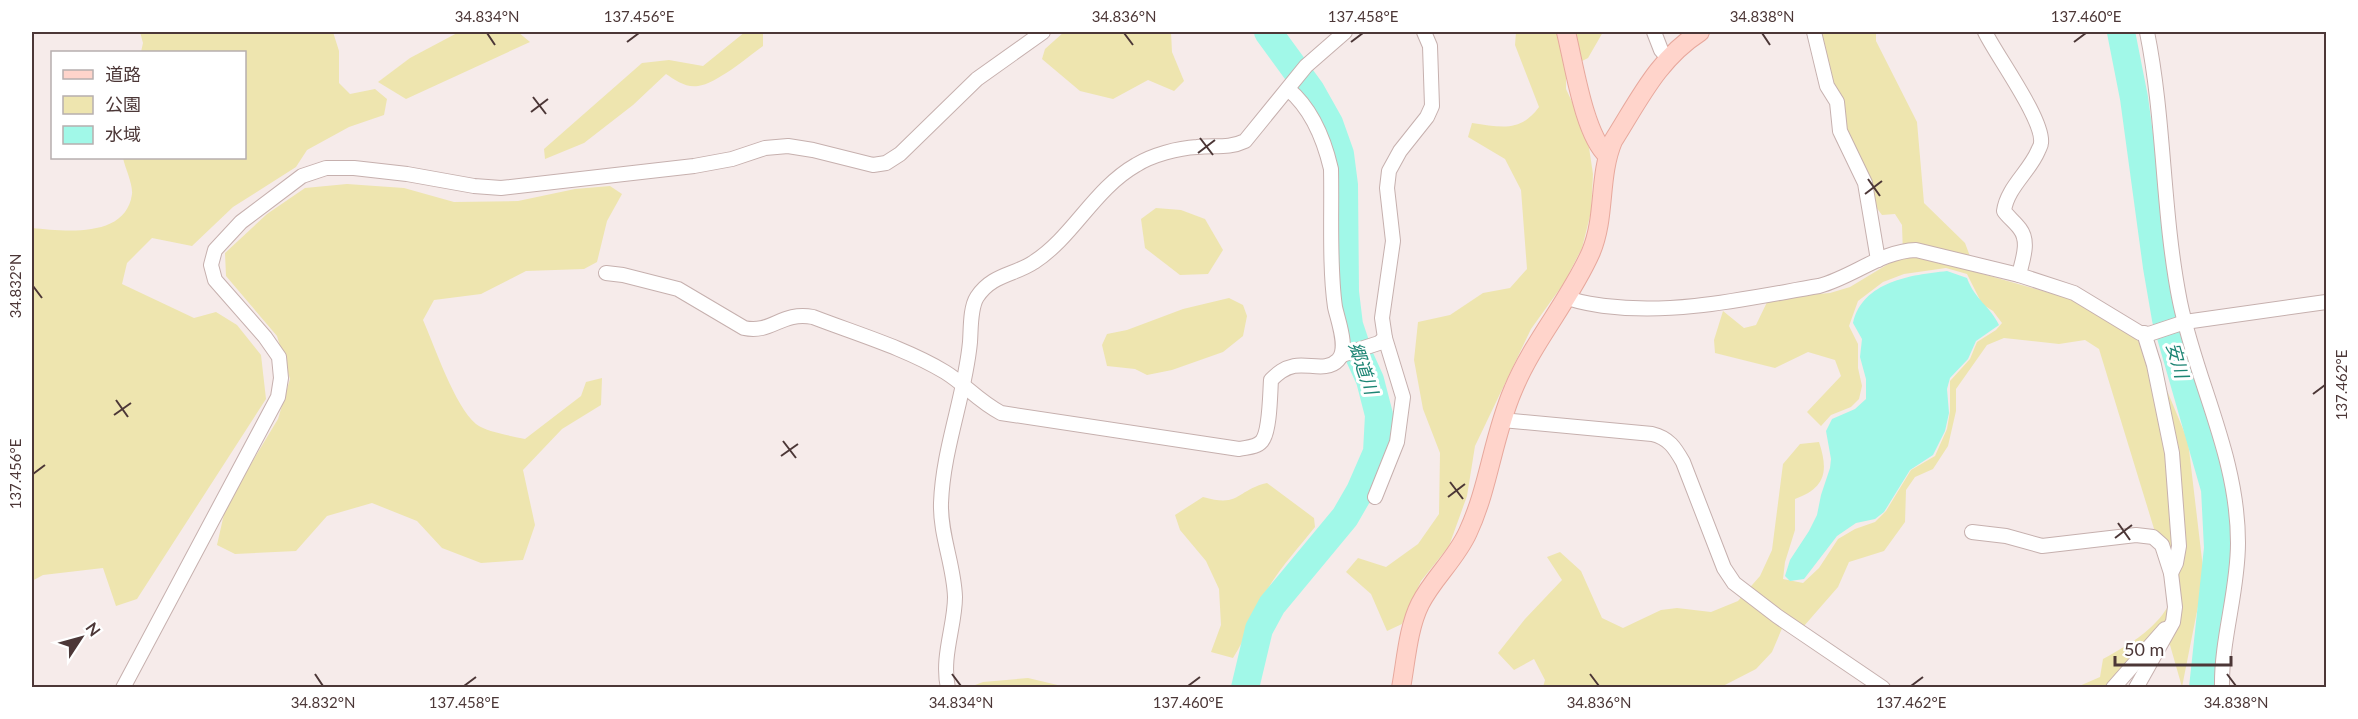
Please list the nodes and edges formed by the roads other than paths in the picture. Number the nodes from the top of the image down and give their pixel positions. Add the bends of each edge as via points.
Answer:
1 (1043, 32) edge
2 (1345, 32) edge
3 (1424, 32) edge
4 (1566, 32) edge
5 (1654, 32) edge
6 (1700, 32) edge
7 (1814, 32) edge
8 (1985, 32) edge
9 (2147, 32) edge
10 (1668, 57) junction
11 (1289, 87) junction
12 (1607, 155) junction
13 (1878, 260) junction
14 (606, 273) dead end
15 (2019, 275) junction
16 (1566, 297) junction
17 (2326, 302) edge
18 (2183, 323) junction
19 (2147, 334) junction
20 (1385, 338) junction
21 (1346, 354) junction
22 (964, 386) junction
23 (1502, 420) junction
24 (1376, 497) dead end
25 (1972, 532) dead end
26 (2171, 573) junction
27 (2171, 627) junction
28 (123, 687) edge
29 (948, 687) edge
30 (1401, 687) edge
31 (1883, 687) edge
32 (2112, 687) edge
33 (2136, 687) edge
34 (2222, 687) edge

1 - 28 street via 977,79 886,163 873,165 788,146 694,166 501,188 354,168 326,168 302,176 240,222 215,250 211,264 215,280 279,357 278,397
2 - 11 street via 1306,66
3 - 20 street via 1430,46 1432,106 1389,171 1393,241 1382,318
4 - 12 street via 1588,122
5 - 10 street
6 - 10 street
7 - 13 street via 1827,86 1837,102 1840,131 1865,183
8 - 15 street via 2028,105 2042,142 2005,201 2004,211 2024,237
9 - 18 street via 2157,87
10 - 12 street
11 - 21 street via 1319,130 1331,169 1335,303
11 - 22 street via 1245,141 1231,147 1193,147 1138,164 1103,192 1052,249 1032,264 988,285 976,298
12 - 16 street via 1600,222 1591,251
13 - 15 street via 1899,251 1917,250
13 - 16 street via 1819,286 1673,309 1637,310
14 - 22 street via 678,289 750,330 800,315 813,317 907,354
15 - 19 street via 2074,292
16 - 23 street via 1513,389
17 - 18 street
18 - 19 street
18 - 34 street via 2226,449 2234,495 2238,544
19 - 26 street via 2172,453 2179,546
20 - 21 street
20 - 24 street via 1403,397 1397,442
21 - 22 street via 1328,366 1295,366 1280,371 1271,380 1266,434 1254,447 1001,413
22 - 29 street via 941,504 955,598 949,634
23 - 30 street via 1482,495 1464,543 1419,605
23 - 31 street via 1664,437 1683,462 1724,568 1734,583
25 - 26 street via 2042,546 2136,535 2153,537 2162,546
26 - 27 street via 2175,607
27 - 32 street via 2163,629
27 - 33 street

